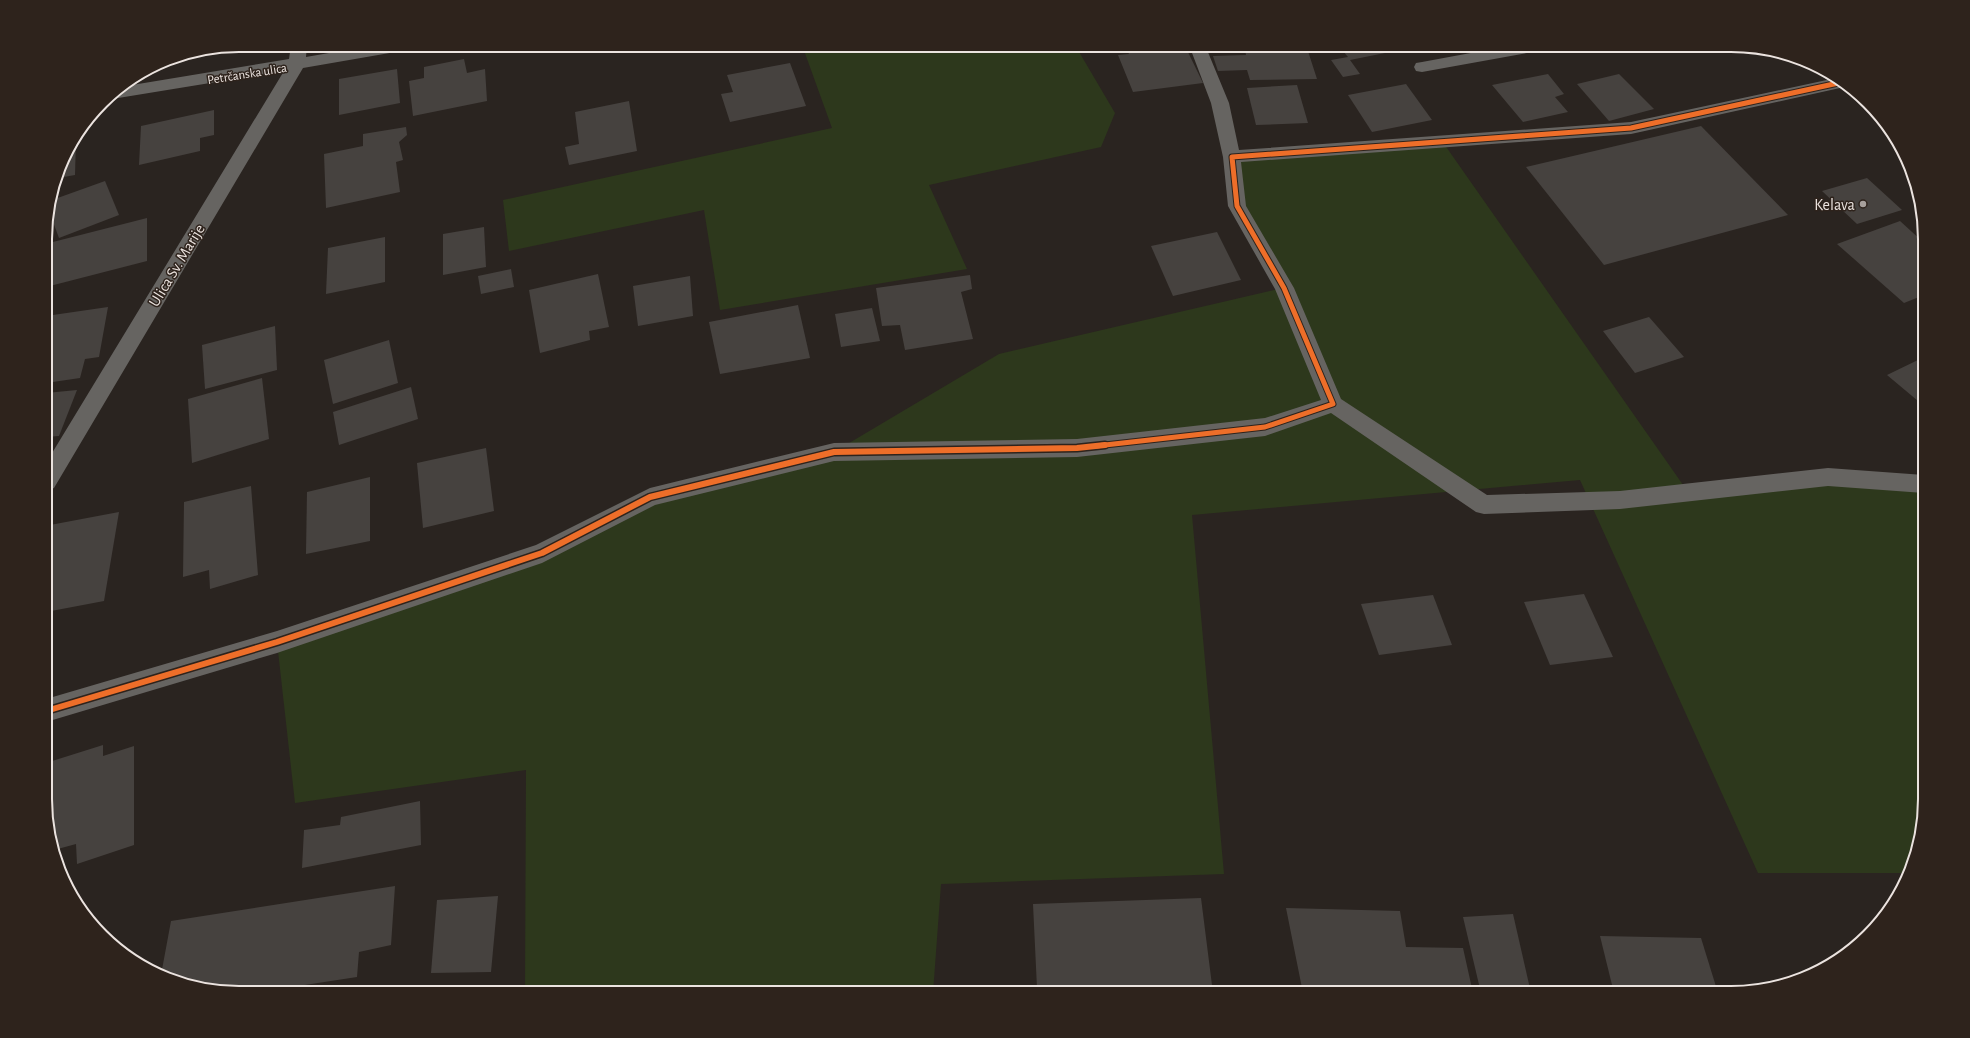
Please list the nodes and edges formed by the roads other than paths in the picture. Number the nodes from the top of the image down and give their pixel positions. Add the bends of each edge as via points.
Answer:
1 (298, 52) edge
2 (368, 52) edge
3 (1201, 52) edge
4 (1505, 52) edge
5 (296, 65) junction
6 (1422, 67) dead end
7 (1836, 84) edge
8 (123, 93) edge
9 (1232, 157) junction
10 (1333, 404) junction
11 (52, 472) edge
12 (1918, 484) edge
13 (52, 708) edge

1 - 5 street, Ulica Sv. Marije
2 - 5 street, Petrčanska ulica
3 - 9 street via 1220,103
4 - 6 street
5 - 8 street, Petrčanska ulica
5 - 11 street, Ulica Sv. Marije
7 - 9 street via 1631,128
9 - 10 street via 1237,206 1284,288
10 - 12 street via 1484,505 1620,500 1828,477
10 - 13 street via 1265,427 1077,448 834,452 650,497 542,553 277,642

